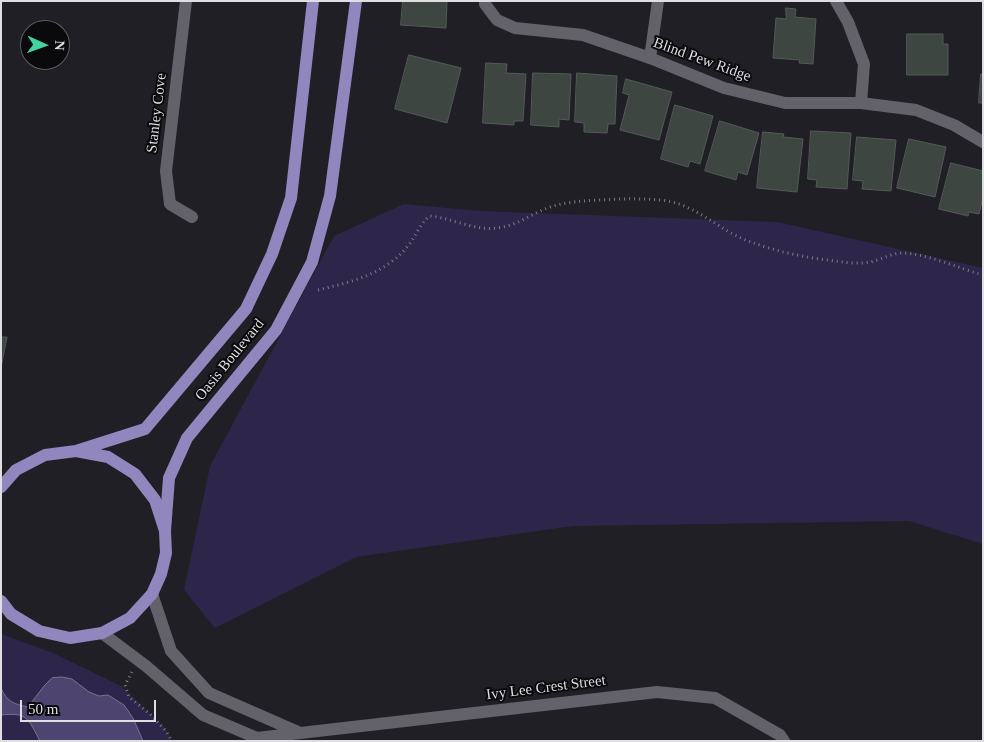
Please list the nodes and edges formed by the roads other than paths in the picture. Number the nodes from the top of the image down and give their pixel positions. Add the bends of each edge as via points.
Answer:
1 (186, 1) edge
2 (313, 1) edge
3 (356, 1) edge
4 (485, 1) edge
5 (658, 1) edge
6 (836, 1) edge
7 (650, 58) junction
8 (861, 102) junction
9 (983, 142) edge
10 (192, 217) dead end
11 (76, 451) junction
12 (1, 487) edge
13 (165, 530) junction
14 (152, 594) junction
15 (1, 601) edge
16 (102, 633) junction
17 (300, 737) edge
18 (784, 741) edge

1 - 10 street, Stanley Cove via 166,171 170,204
2 - 11 main road, Oasis Boulevard via 291,198 272,254 246,309 145,429
3 - 13 main road, Oasis Boulevard via 330,196 312,262 276,330 187,438 169,478
4 - 7 street, Blind Pew Ridge via 497,20 515,28 583,35
5 - 7 street
6 - 8 street via 864,64
7 - 8 street, Blind Pew Ridge via 724,88 785,103
8 - 9 street, Blind Pew Ridge via 916,110 954,125
11 - 12 main road, Oasis Boulevard via 45,455 16,470
11 - 13 main road, Oasis Boulevard via 108,458 135,474 155,500
13 - 14 main road, Oasis Boulevard via 166,553
14 - 16 main road, Oasis Boulevard via 130,618
14 - 17 street via 170,651 209,693
15 - 16 main road, Oasis Boulevard via 11,614 38,631 70,638
16 - 17 street, Ivy Lee Crest Street via 203,715 256,738
17 - 18 street, Ivy Lee Crest Street via 657,692 715,698 780,735

